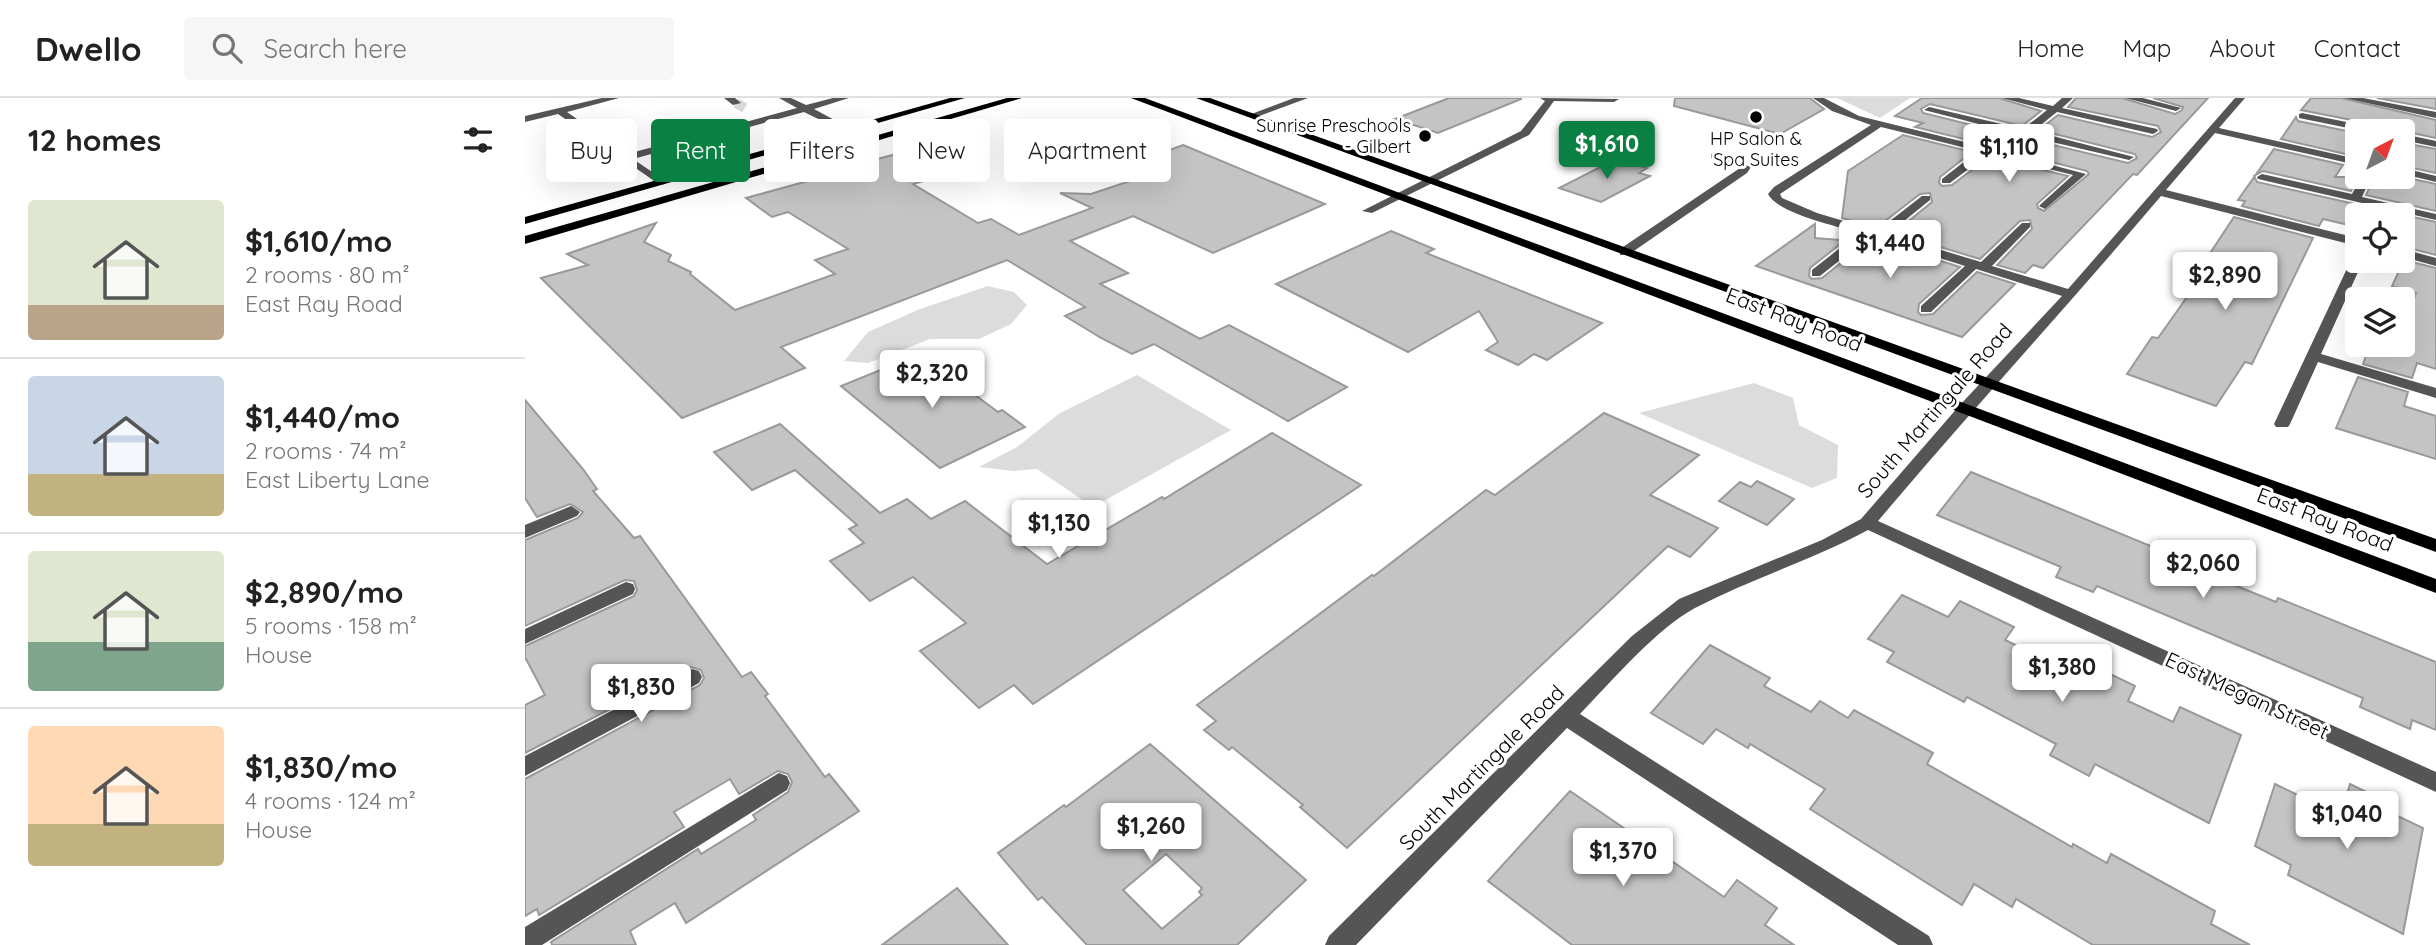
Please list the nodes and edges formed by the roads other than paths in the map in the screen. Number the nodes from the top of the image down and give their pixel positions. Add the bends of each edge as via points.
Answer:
1 (614, 98) edge
2 (785, 98) edge
3 (844, 98) edge
4 (960, 98) edge
5 (1017, 98) edge
6 (1136, 98) edge
7 (1201, 98) edge
8 (1303, 98) edge
9 (1818, 98) edge
10 (2007, 98) edge
11 (2068, 98) edge
12 (2130, 98) edge
13 (2241, 98) edge
14 (2349, 98) edge
15 (1548, 99) edge
16 (1614, 99) edge
17 (827, 100) edge
18 (2386, 101) edge
19 (2176, 108) dead end
20 (2055, 109) junction
21 (806, 110) junction
22 (1930, 110) dead end
23 (560, 111) junction
24 (751, 113) tunnel mouth
25 (2436, 115) edge
26 (1251, 116) junction
27 (2302, 116) dead end
28 (525, 119) edge
29 (571, 119) edge
30 (769, 119) edge
31 (775, 119) edge
32 (825, 119) edge
33 (879, 121) edge
34 (764, 122) edge
35 (1879, 124) junction
36 (2345, 125) edge
37 (2213, 130) junction
38 (2153, 131) dead end
39 (2025, 133) junction
40 (2415, 140) edge
41 (2436, 144) edge
42 (1985, 151) junction
43 (1999, 154) junction
44 (637, 156) edge
45 (1715, 156) dead end
46 (2129, 158) dead end
47 (2345, 159) edge
48 (2415, 175) edge
49 (2262, 177) dead end
50 (2436, 179) edge
51 (1946, 181) dead end
52 (660, 182) joint
53 (1429, 182) junction
54 (2360, 189) edge
55 (2159, 192) junction
56 (1401, 196) junction
57 (673, 197) junction
58 (1926, 198) dead end
59 (2356, 198) junction
60 (2370, 203) edge
61 (2045, 206) dead end
62 (1368, 211) dead end
63 (2415, 214) edge
64 (2436, 217) edge
65 (525, 221) edge
66 (2026, 225) dead end
67 (1873, 234) junction
68 (2345, 239) edge
69 (525, 240) edge
70 (1624, 252) junction
71 (2415, 256) edge
72 (2436, 262) edge
73 (1979, 266) junction
74 (1816, 273) dead end
75 (2351, 273) edge
76 (2071, 294) junction
77 (1926, 309) dead end
78 (2313, 356) junction
79 (1987, 384) junction
80 (2436, 393) edge
81 (1964, 409) junction
82 (2282, 424) dead end
83 (571, 512) dead end
84 (1867, 523) junction
85 (525, 531) edge
86 (2436, 546) edge
87 (2436, 586) edge
88 (626, 589) dead end
89 (525, 637) edge
90 (692, 677) dead end
91 (1566, 716) junction
92 (525, 767) edge
93 (2436, 782) edge
94 (779, 783) dead end
95 (525, 940) edge
96 (1338, 945) edge
97 (1920, 945) edge

1 - 23 street
2 - 21 street
3 - 17 street
4 - 33 main road
5 - 57 main road
6 - 56 main road, East Ray Road
7 - 26 main road, East Ray Road
8 - 26 street
9 - 35 street via 1841,112
10 - 20 street
11 - 20 street
12 - 19 street
13 - 37 street, South Martingale Road
14 - 18 street
15 - 16 street
15 - 53 street via 1525,133
17 - 21 street
18 - 25 street
20 - 38 street
20 - 39 street
21 - 31 street
21 - 32 street
22 - 39 street
23 - 28 street
23 - 29 street
24 - 30 street
26 - 53 main road, East Ray Road
27 - 36 street
34 - 44 street
35 - 42 street
35 - 67 street via 1778,190 1775,198 1792,208
37 - 47 street
37 - 55 street, South Martingale Road
39 - 43 street
39 - 46 street
40 - 41 street
42 - 43 street
42 - 51 street
43 - 61 street via 2081,174
45 - 70 street via 1745,167
48 - 50 street
49 - 59 street
52 - 57 main road
52 - 65 main road
53 - 56 street
53 - 70 main road, East Ray Road
54 - 59 street
55 - 68 street
55 - 76 street, South Martingale Road
56 - 62 street
56 - 81 main road, East Ray Road
57 - 69 main road
58 - 67 street
59 - 60 street
63 - 64 street
66 - 73 street
67 - 73 street
67 - 74 street
70 - 79 main road, East Ray Road
71 - 72 street
73 - 76 street
73 - 77 street
75 - 78 street
76 - 79 street, South Martingale Road
78 - 80 street
78 - 82 street
79 - 81 street, South Martingale Road
79 - 86 main road, East Ray Road
81 - 84 street, South Martingale Road
81 - 87 main road, East Ray Road
83 - 85 street
84 - 91 street, South Martingale Road via 1686,604 1639,641
84 - 93 street, East Megan Street
88 - 89 street
90 - 92 street
91 - 96 street, South Martingale Road
91 - 97 street
94 - 95 street

